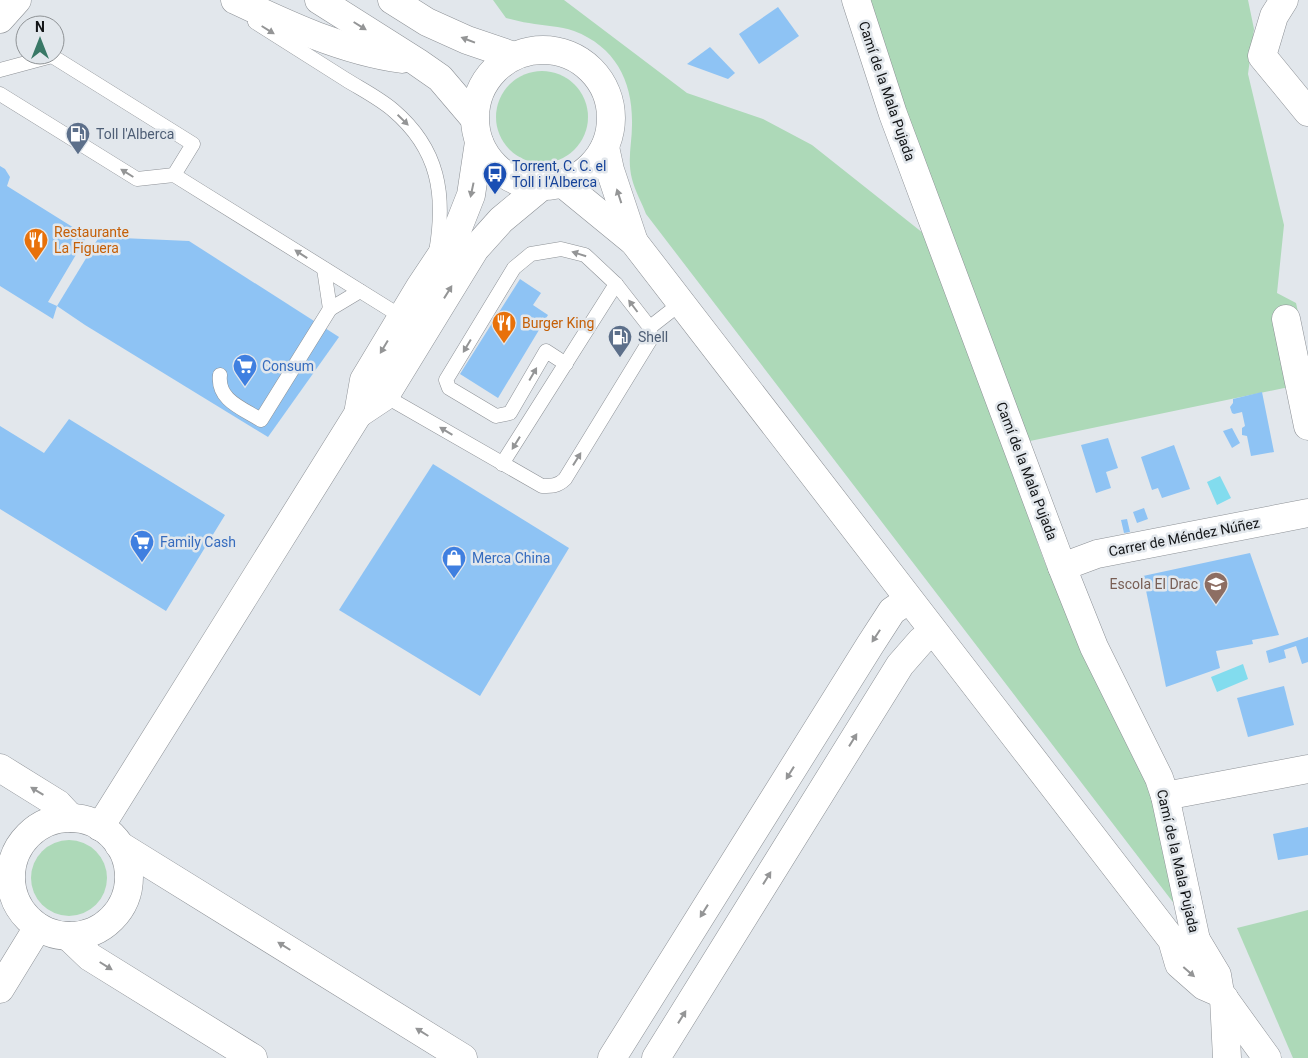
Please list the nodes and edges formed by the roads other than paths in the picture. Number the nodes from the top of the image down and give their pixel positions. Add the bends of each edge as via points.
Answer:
1 (17, 0) edge
2 (230, 0) edge
3 (235, 0) edge
4 (319, 0) edge
5 (392, 0) edge
6 (856, 0) edge
7 (1284, 0) edge
8 (0, 20) edge
9 (514, 56) junction
10 (418, 62) junction
11 (0, 70) edge
12 (0, 94) edge
13 (1308, 112) edge
14 (477, 130) junction
15 (605, 147) junction
16 (174, 175) junction
17 (552, 185) junction
18 (634, 242) junction
19 (434, 266) junction
20 (324, 269) junction
21 (616, 284) junction
22 (360, 291) junction
23 (681, 303) junction
24 (330, 309) junction
25 (402, 317) junction
26 (1286, 319) dead end
27 (649, 328) junction
28 (566, 364) junction
29 (220, 375) dead end
30 (385, 396) junction
31 (358, 414) junction
32 (1308, 426) edge
33 (502, 464) junction
34 (1308, 513) edge
35 (1062, 567) junction
36 (908, 600) junction
37 (933, 632) junction
38 (0, 768) edge
39 (1308, 768) edge
40 (1165, 796) junction
41 (71, 818) junction
42 (109, 836) junction
43 (9, 903) edge
44 (38, 927) junction
45 (68, 936) junction
46 (1184, 940) junction
47 (0, 990) edge
48 (1222, 995) junction
49 (1263, 1057) edge
50 (253, 1058) edge
51 (463, 1058) edge
52 (612, 1058) edge
53 (656, 1058) edge
54 (1227, 1058) edge

1 - 8 street
2 -> 19 lane via 250,19 392,109 412,128 428,152 437,176 440,204
3 - 10 street via 294,28 354,49
4 -> 10 street
9 -> 5 street via 427,22
6 - 35 street, Camí de la Mala Pujada via 893,114
7 - 13 street via 1274,16 1262,56
9 - 14 street via 498,66 485,81 477,98
9 - 15 street via 534,50 555,50 575,57 592,70 604,86 611,106 611,127
10 - 14 street via 440,78
11 - 16 lane via 52,56 193,144
16 -> 12 lane via 137,179
14 - 17 street via 489,160 504,174 522,183
14 -> 19 street via 471,195 456,233
15 - 17 street via 580,176
18 -> 15 street
20 -> 16 lane
17 - 18 street
30 -> 17 street via 475,249 501,220
18 - 23 street
19 - 25 street
20 - 22 lane
20 - 24 lane
27 -> 21 lane
21 - 28 lane
21 -> 28 lane via 585,255 561,250 531,254 514,268 446,380 449,388 496,416 510,413 546,352
22 - 24 lane
22 - 25 lane
23 - 27 lane
23 - 36 street
24 - 29 lane via 261,420 225,397 219,385
25 -> 31 street via 364,380
26 - 32 street
33 -> 27 lane via 542,486 560,484 652,337
28 -> 33 lane
30 - 31 street
33 -> 30 lane
31 - 42 street
34 - 35 street, Carrer de Méndez Núñez via 1097,554
35 - 40 street, Camí de la Mala Pujada via 1094,647
36 - 37 street
36 -> 52 street via 892,611 870,645
37 - 46 street
53 -> 37 street via 900,665
41 -> 38 street via 58,804
39 - 40 street
40 - 46 street, Camí de la Mala Pujada
41 - 42 street via 86,820
41 - 43 street via 54,820 38,827 24,839 15,854
42 - 45 street via 126,861 129,879 125,897 103,926
51 -> 42 street
43 - 44 street
44 - 45 street
44 - 47 street
45 -> 50 street via 90,957
46 - 48 street, Camí de la Mala Pujada via 1217,975
48 - 49 street, Camí de la Mala Pujada
48 - 54 street

